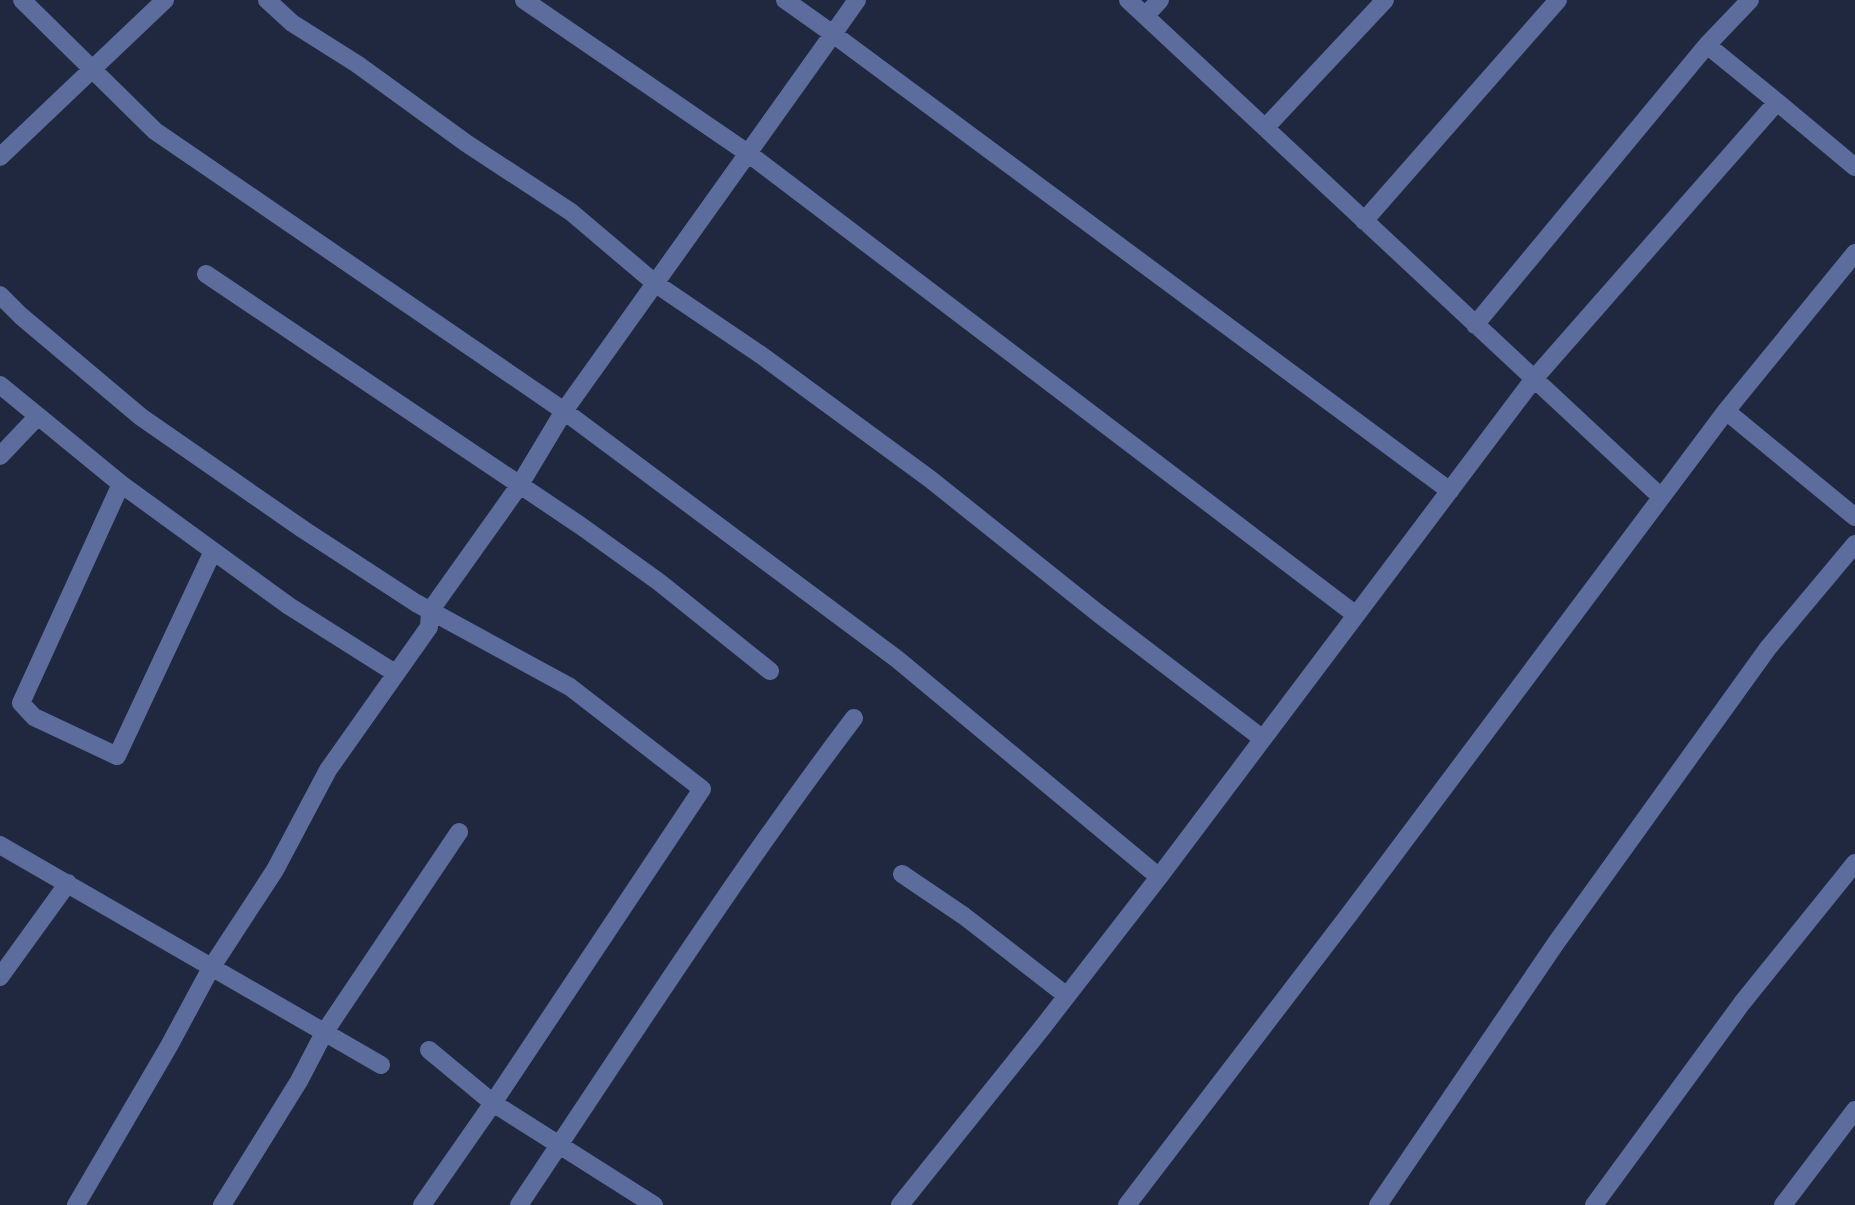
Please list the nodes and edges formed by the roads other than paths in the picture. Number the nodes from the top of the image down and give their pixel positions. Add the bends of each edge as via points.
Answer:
1 (22, 0) edge
2 (165, 0) edge
3 (267, 0) edge
4 (524, 0) edge
5 (785, 0) edge
6 (857, 0) edge
7 (1128, 0) edge
8 (1160, 0) edge
9 (1385, 0) edge
10 (1558, 0) edge
11 (1750, 0) edge
12 (1145, 16) junction
13 (832, 34) junction
14 (1707, 46) junction
15 (91, 68) junction
16 (1777, 102) junction
17 (1265, 128) junction
18 (749, 154) junction
19 (0, 157) edge
20 (1855, 167) edge
21 (1364, 221) junction
22 (1855, 253) edge
23 (206, 275) dead end
24 (656, 284) junction
25 (0, 295) edge
26 (1475, 326) junction
27 (1533, 380) junction
28 (0, 385) edge
29 (564, 411) junction
30 (1726, 411) junction
31 (38, 416) junction
32 (0, 456) edge
33 (121, 484) junction
34 (519, 486) junction
35 (1450, 491) junction
36 (1661, 497) junction
37 (1855, 517) edge
38 (1855, 544) edge
39 (213, 551) junction
40 (430, 611) junction
41 (1356, 615) junction
42 (770, 671) dead end
43 (395, 673) junction
44 (854, 718) dead end
45 (1263, 739) junction
46 (459, 832) dead end
47 (0, 845) edge
48 (1855, 863) edge
49 (902, 874) dead end
50 (1159, 877) junction
51 (68, 883) junction
52 (211, 968) junction
53 (0, 977) edge
54 (1067, 996) junction
55 (324, 1033) junction
56 (429, 1050) dead end
57 (381, 1065) dead end
58 (493, 1103) junction
59 (1855, 1110) edge
60 (561, 1146) junction
61 (76, 1205) edge
62 (222, 1205) edge
63 (422, 1205) edge
64 (519, 1205) edge
65 (654, 1205) edge
66 (900, 1205) edge
67 (1127, 1205) edge
68 (1378, 1205) edge
69 (1594, 1205) edge
70 (1783, 1205) edge

1 - 15 street
2 - 15 street
3 - 24 street via 292,23 571,212
4 - 18 street
5 - 13 street
6 - 13 street
7 - 12 street
8 - 12 street
9 - 17 street
10 - 21 street
11 - 14 street
12 - 17 street
13 - 18 street
13 - 35 street
14 - 16 street
14 - 26 street
15 - 19 street
15 - 29 street via 155,131
16 - 20 street
16 - 27 street
17 - 21 street
18 - 24 street
18 - 41 street
21 - 26 street
22 - 30 street
23 - 34 street
24 - 29 street
24 - 45 street via 930,479
25 - 40 street via 141,417
26 - 27 street
27 - 35 street
27 - 36 street
28 - 31 street
29 - 34 street
29 - 50 street via 897,659
30 - 36 street
30 - 37 street
31 - 32 street
31 - 33 street
33 - 39 street
33 - 39 street via 21,703 34,717 117,756
34 - 40 street
34 - 42 street via 659,582
35 - 41 street
36 - 67 street
38 - 68 street via 1760,660 1556,943
39 - 43 street
40 - 43 street via 429,627
40 - 58 street via 570,687 702,789
41 - 45 street
43 - 52 street via 328,770 275,870
44 - 60 street via 673,973
45 - 50 street
46 - 55 street
47 - 51 street
48 - 69 street via 1742,1003
49 - 54 street
50 - 54 street
51 - 52 street
51 - 53 street
52 - 55 street
52 - 61 street
54 - 66 street
55 - 57 street
55 - 62 street
56 - 58 street
58 - 60 street
58 - 63 street
59 - 70 street
60 - 64 street
60 - 65 street

